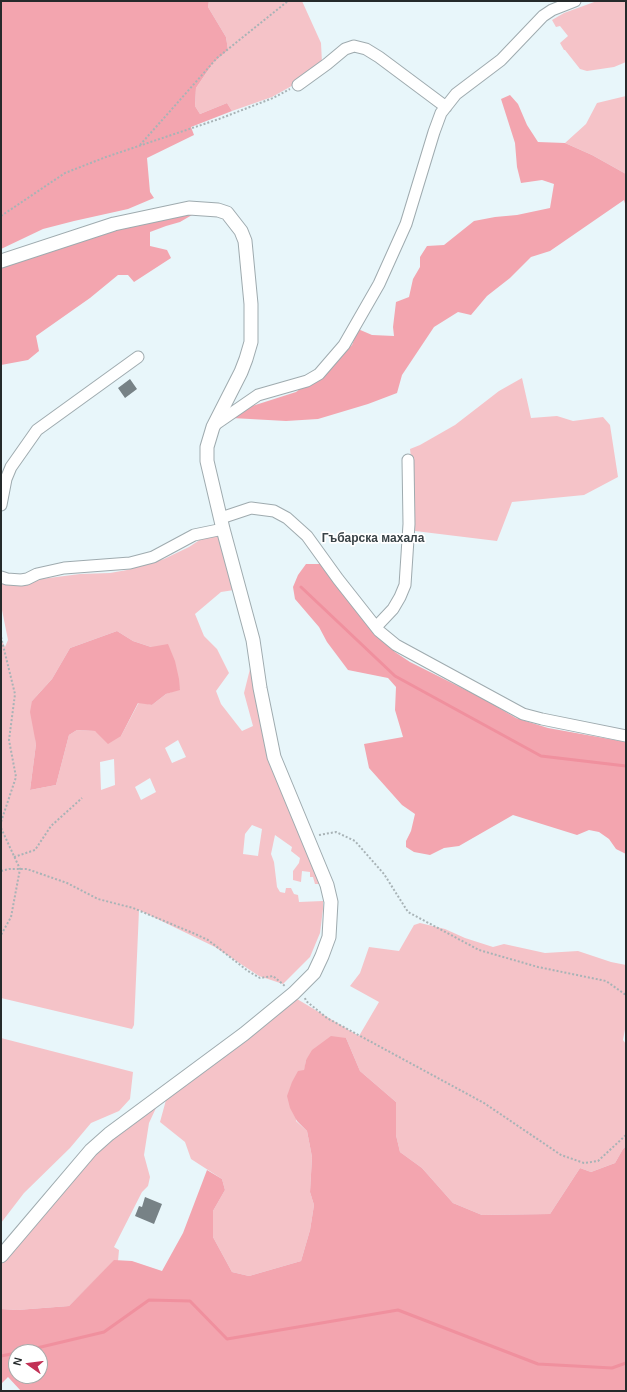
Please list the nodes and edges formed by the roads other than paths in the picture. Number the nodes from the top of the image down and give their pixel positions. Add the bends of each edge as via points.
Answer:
1 (575, 1) edge
2 (298, 85) road end
3 (446, 107) junction
4 (1, 261) edge
5 (138, 357) dead end
6 (213, 427) junction
7 (408, 460) dead end
8 (1, 505) edge
9 (222, 524) junction
10 (1, 577) edge
11 (376, 627) junction
12 (626, 736) edge
13 (1, 1256) edge

1 - 3 street via 543,16 500,60 456,94
2 - 3 street via 345,49 354,46 379,57
3 - 6 street via 434,132 406,224 379,284 344,345 319,374 307,381 258,395
4 - 6 street via 114,224 189,208 228,213 241,231 245,242 251,304 251,342 241,372
5 - 8 street via 37,430 11,467
6 - 9 street via 207,447 207,462
7 - 11 street via 409,524 405,585 393,609
9 - 10 street via 194,535 153,557 130,563 64,568 21,580
9 - 11 street via 251,508 274,511 287,518 307,536
9 - 13 street via 253,640 274,757 327,885 331,902 329,937 314,973 297,990 244,1034 91,1150
11 - 12 street via 396,645 523,714

